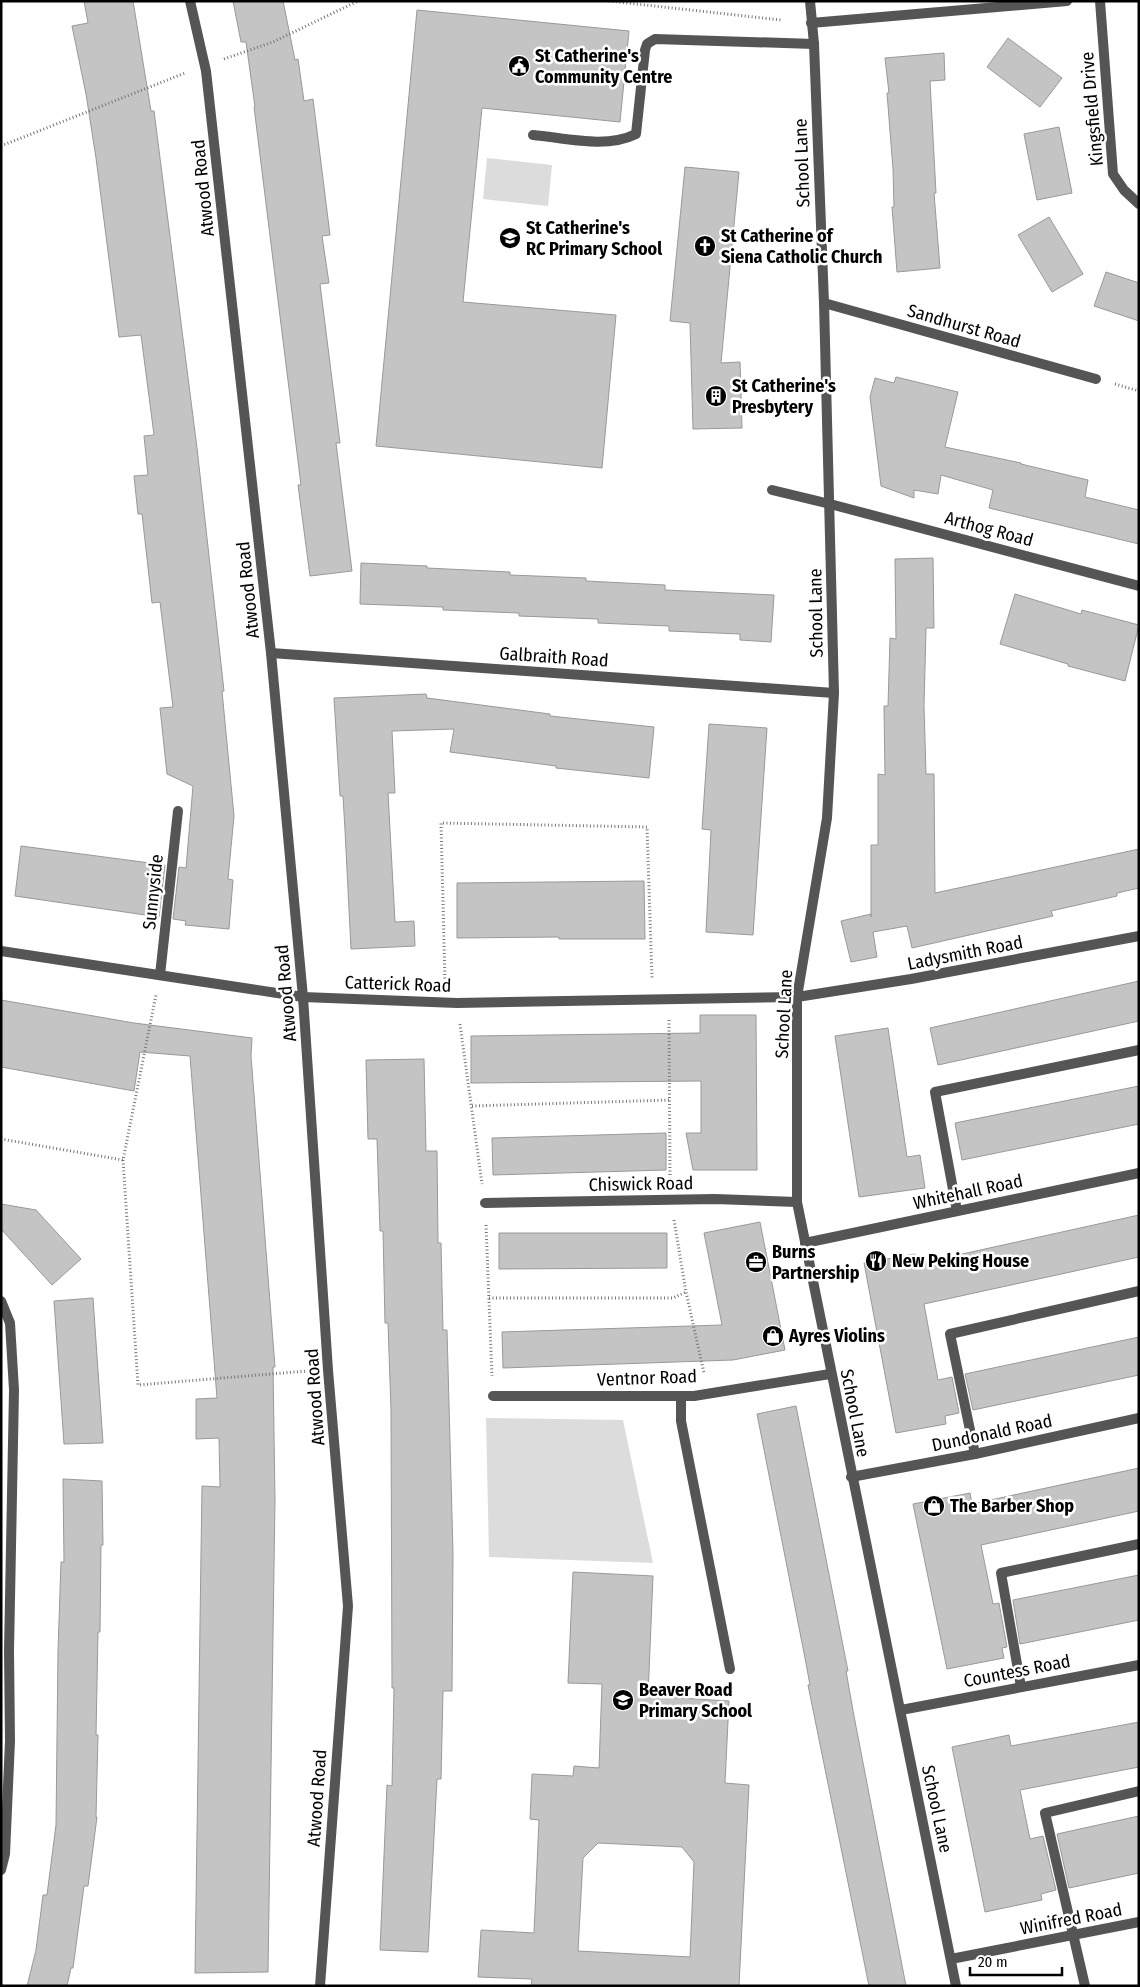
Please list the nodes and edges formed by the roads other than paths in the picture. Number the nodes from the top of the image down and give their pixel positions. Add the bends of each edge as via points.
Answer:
1 (190, 1) edge
2 (810, 1) edge
3 (1067, 1) edge
4 (1100, 1) edge
5 (811, 23) junction
6 (814, 44) junction
7 (533, 135) dead end
8 (1139, 204) edge
9 (824, 303) junction
10 (1096, 379) dead end
11 (772, 490) dead end
12 (830, 504) junction
13 (1139, 586) edge
14 (271, 653) junction
15 (834, 693) junction
16 (178, 812) dead end
17 (1139, 936) edge
18 (1, 951) edge
19 (160, 975) junction
20 (303, 997) junction
21 (797, 998) junction
22 (1139, 1050) edge
23 (1139, 1173) edge
24 (797, 1202) junction
25 (485, 1204) dead end
26 (957, 1211) junction
27 (805, 1243) junction
28 (1139, 1292) edge
29 (1, 1301) edge
30 (830, 1374) junction
31 (493, 1396) dead end
32 (681, 1396) junction
33 (1139, 1418) edge
34 (974, 1454) junction
35 (851, 1477) junction
36 (1139, 1544) edge
37 (1139, 1665) edge
38 (730, 1670) dead end
39 (1020, 1687) junction
40 (901, 1710) junction
41 (1139, 1791) edge
42 (1, 1870) edge
43 (1139, 1922) edge
44 (1072, 1935) junction
45 (952, 1959) junction
46 (320, 1986) edge
47 (956, 1986) edge
48 (1084, 1986) edge

1 - 14 street, Atwood Road via 206,71
2 - 5 street, School Lane
3 - 5 street
4 - 8 street, Kingsfield Drive via 1113,174
5 - 6 street, School Lane
6 - 7 street via 655,40 647,44 645,50 636,134 611,142
6 - 9 street, School Lane
9 - 10 street, Sandhurst Road
9 - 12 street, School Lane
11 - 12 street, Arthog Road
12 - 13 street, Arthog Road
12 - 15 street, School Lane
14 - 15 street, Galbraith Road
14 - 20 street, Atwood Road
15 - 21 street, School Lane via 827,818
16 - 19 street, Sunnyside
17 - 21 street, Ladysmith Road via 911,980
18 - 19 street, Catterick Road
19 - 20 street, Catterick Road
20 - 21 street, Catterick Road via 446,1002
20 - 46 street, Atwood Road via 328,1370 348,1606
21 - 24 street, School Lane
22 - 26 street via 935,1092
23 - 26 street, Whitehall Road
24 - 25 street, Chiswick Road via 749,1199
24 - 27 street, School Lane
26 - 27 street, Whitehall Road
27 - 30 street, School Lane
28 - 34 street via 950,1334
29 - 42 street via 10,1323 14,1445 10,1741 5,1854
30 - 32 street, Ventnor Road
30 - 35 street, School Lane
31 - 32 street, Ventnor Road
32 - 38 street via 681,1421
33 - 34 street, Dundonald Road
34 - 35 street, Dundonald Road
35 - 40 street, School Lane
36 - 39 street via 1001,1573
37 - 39 street, Countess Road
39 - 40 street, Countess Road
40 - 45 street, School Lane
41 - 44 street via 1045,1813
43 - 44 street, Winifred Road
44 - 45 street, Winifred Road
44 - 48 street
45 - 47 street, School Lane

